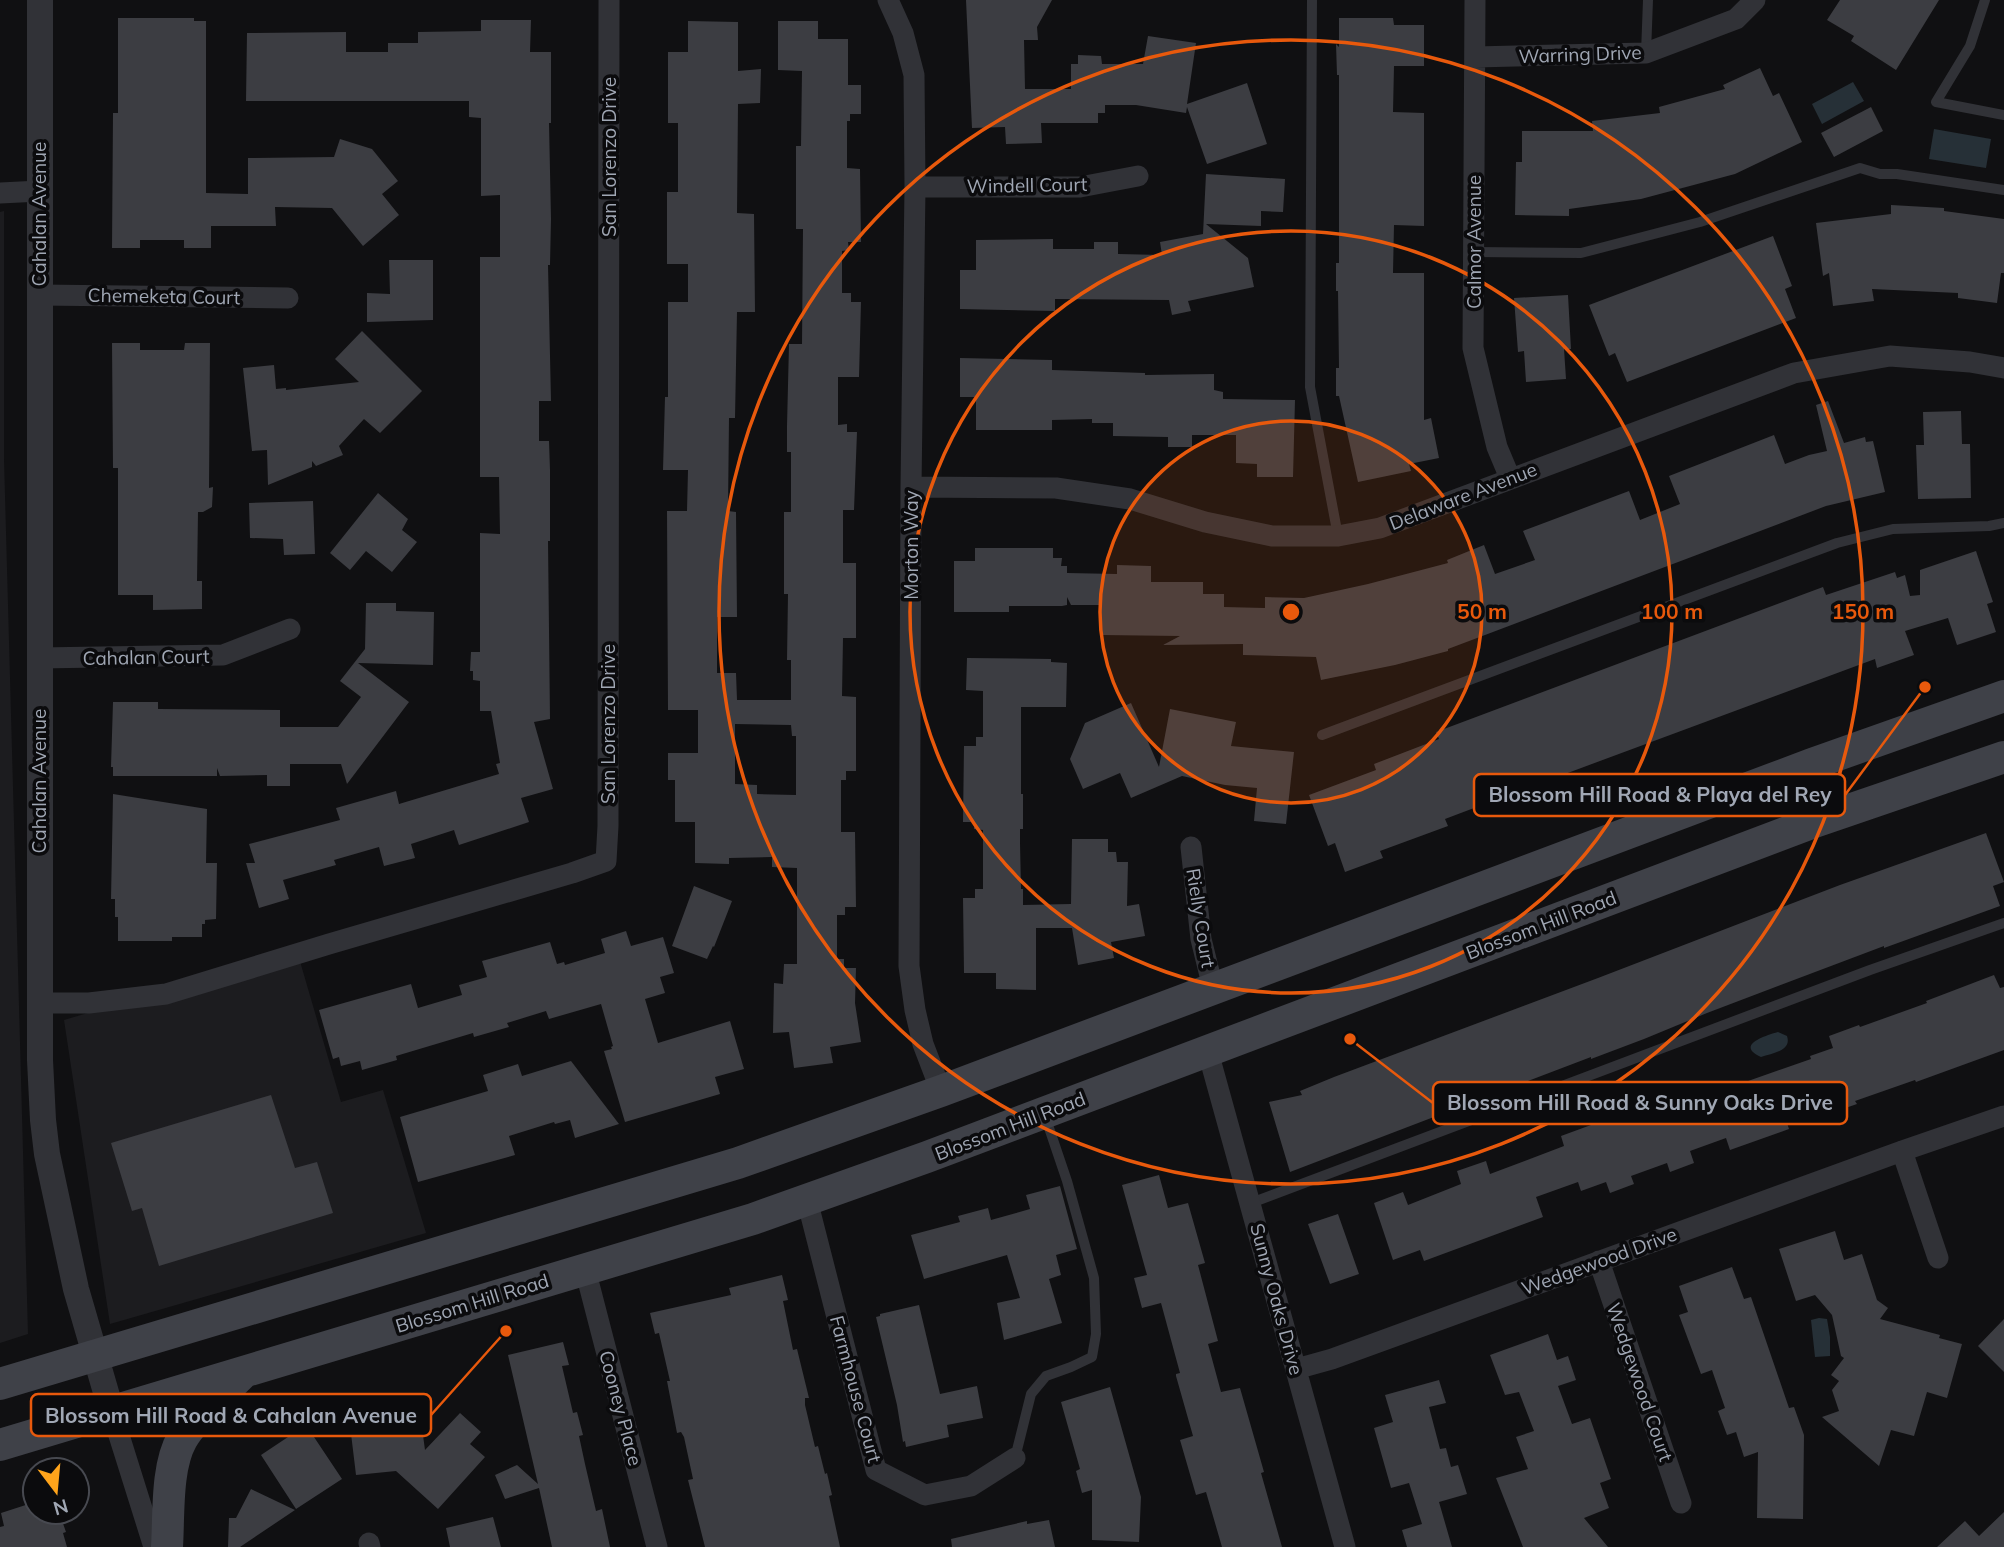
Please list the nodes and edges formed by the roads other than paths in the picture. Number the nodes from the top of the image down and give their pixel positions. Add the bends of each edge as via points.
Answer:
1 (40, 0) edge
2 (609, 0) edge
3 (888, 0) edge
4 (1312, 0) edge
5 (1475, 0) edge
6 (1648, 0) edge
7 (1755, 0) edge
8 (1985, 0) edge
9 (1646, 53) junction
10 (1475, 57) junction
11 (2004, 116) edge
12 (1138, 176) dead end
13 (915, 187) junction
14 (2004, 190) edge
15 (40, 191) junction
16 (0, 192) edge
17 (1475, 252) junction
18 (39, 295) junction
19 (288, 298) dead end
20 (2004, 368) edge
21 (1510, 478) junction
22 (911, 488) junction
23 (2004, 523) edge
24 (1338, 536) junction
25 (290, 629) dead end
26 (39, 658) junction
27 (2004, 696) edge
28 (1322, 736) dead end
29 (2004, 757) edge
30 (1191, 847) dead end
31 (2004, 923) edge
32 (1213, 988) junction
33 (38, 1003) junction
34 (1208, 1052) junction
35 (940, 1091) junction
36 (1044, 1113) junction
37 (2004, 1116) edge
38 (1902, 1151) junction
39 (807, 1200) junction
40 (1251, 1203) junction
41 (1938, 1258) dead end
42 (1599, 1261) junction
43 (585, 1269) junction
44 (96, 1355) junction
45 (1296, 1369) junction
46 (245, 1371) junction
47 (0, 1384) edge
48 (112, 1413) junction
49 (0, 1445) edge
50 (1015, 1458) joint
51 (1681, 1503) dead end
52 (154, 1547) edge
53 (167, 1547) edge
54 (657, 1547) edge
55 (1345, 1547) edge

1 - 15 street, Cahalan Avenue
2 - 33 street, San Lorenzo Drive via 606,861 166,994 89,1003
3 - 13 street, Morton Way via 914,75
4 - 24 lane via 1310,387
5 - 10 street, Calmor Avenue
6 - 9 lane
7 - 9 street, Warring Drive via 1736,19
8 - 11 lane via 1970,46 1936,102
9 - 10 street, Warring Drive
10 - 17 street, Calmor Avenue
12 - 13 street, Windell Court via 1080,187
13 - 22 street, Morton Way
14 - 17 lane via 1860,168 1700,222 1581,253
15 - 16 street
15 - 18 street, Cahalan Avenue
17 - 21 street, Calmor Avenue via 1473,348 1497,447
18 - 19 street, Chemeketa Court
18 - 26 street, Cahalan Avenue
20 - 21 street, Delaware Avenue via 1890,356 1794,373
21 - 24 street, Delaware Avenue via 1380,528
22 - 24 street, Delaware Avenue via 1056,488 1130,499 1272,536
22 - 35 street, Morton Way via 909,966 923,1044
23 - 28 lane via 1893,529 1837,543
25 - 26 street, Cahalan Court via 223,655
26 - 33 street, Cahalan Avenue
27 - 32 main road
29 - 34 main road, Blossom Hill Road via 1814,822
30 - 32 street, Rielly Court via 1201,939
31 - 40 lane
32 - 35 main road
33 - 44 street, Cahalan Avenue via 47,1154 76,1289
34 - 36 main road, Blossom Hill Road
34 - 40 street, Sunny Oaks Drive
35 - 44 main road via 738,1163
36 - 39 main road, Blossom Hill Road
36 - 50 lane via 1094,1278 1096,1334 1092,1357 1046,1376 1031,1394
37 - 38 street, Wedgewood Drive
38 - 41 street
38 - 42 street, Wedgewood Drive
39 - 43 main road, Blossom Hill Road
39 - 50 street, Farmhouse Court via 876,1470 925,1496 971,1486
40 - 45 street, Sunny Oaks Drive
42 - 45 street, Wedgewood Drive
42 - 51 street, Wedgewood Court
43 - 46 main road, Blossom Hill Road
43 - 54 street, Cooney Place
44 - 47 main road
44 - 48 street, Cahalan Avenue
45 - 55 street, Sunny Oaks Drive
46 - 48 main road, Blossom Hill Road
46 - 53 main road via 183,1438 174,1460
48 - 49 main road, Blossom Hill Road
48 - 52 street, Cahalan Avenue

